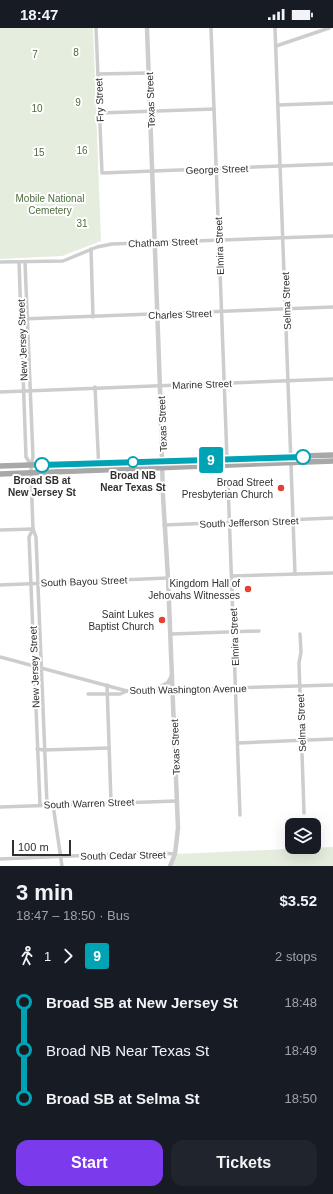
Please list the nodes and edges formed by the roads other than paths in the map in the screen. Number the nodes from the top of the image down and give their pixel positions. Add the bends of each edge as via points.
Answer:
1 (96, 28) edge
2 (147, 28) edge
3 (211, 28) edge
4 (275, 28) edge
5 (329, 28) edge
6 (276, 46) junction
7 (149, 73) junction
8 (98, 74) junction
9 (333, 103) edge
10 (278, 104) junction
11 (214, 109) junction
12 (150, 111) junction
13 (100, 113) junction
14 (333, 164) edge
15 (280, 166) junction
16 (217, 169) junction
17 (152, 171) junction
18 (102, 172) joint
19 (333, 236) edge
20 (283, 238) junction
21 (219, 240) junction
22 (154, 242) junction
23 (91, 249) junction
24 (0, 262) edge
25 (19, 262) junction
26 (25, 262) junction
27 (333, 308) edge
28 (286, 309) junction
29 (222, 312) junction
30 (157, 314) junction
31 (92, 317) junction
32 (27, 318) junction
33 (21, 319) junction
34 (333, 379) edge
35 (289, 380) junction
36 (224, 383) junction
37 (160, 385) junction
38 (95, 387) junction
39 (24, 391) junction
40 (31, 391) junction
41 (0, 392) edge
42 (333, 455) edge
43 (292, 460) junction
44 (333, 461) edge
45 (227, 462) junction
46 (98, 463) junction
47 (71, 464) junction
48 (163, 464) junction
49 (31, 465) junction
50 (0, 466) edge
51 (99, 471) junction
52 (71, 472) junction
53 (31, 473) junction
54 (0, 474) edge
55 (228, 483) dead end
56 (333, 518) edge
57 (294, 520) junction
58 (230, 523) junction
59 (164, 525) junction
60 (33, 529) junction
61 (0, 530) edge
62 (333, 572) edge
63 (295, 574) junction
64 (232, 576) junction
65 (168, 578) junction
66 (31, 583) junction
67 (38, 583) junction
68 (0, 585) edge
69 (260, 631) dead end
70 (234, 632) junction
71 (171, 634) junction
72 (300, 634) dead end
73 (34, 642) junction
74 (40, 642) junction
75 (0, 658) edge
76 (34, 666) junction
77 (41, 668) junction
78 (172, 676) junction
79 (107, 685) junction
80 (333, 685) edge
81 (300, 686) junction
82 (236, 688) junction
83 (173, 690) junction
84 (127, 691) junction
85 (153, 691) junction
86 (107, 693) junction
87 (88, 694) dead end
88 (35, 698) junction
89 (42, 698) junction
90 (333, 739) edge
91 (302, 740) junction
92 (238, 743) junction
93 (109, 748) junction
94 (37, 749) junction
95 (44, 750) junction
96 (177, 801) junction
97 (111, 802) junction
98 (40, 805) junction
99 (47, 805) junction
100 (54, 805) junction
101 (0, 807) edge
102 (304, 813) dead end
103 (240, 815) dead end
104 (175, 854) junction
105 (61, 856) junction
106 (0, 859) edge
107 (62, 866) edge
108 (170, 866) edge

1 - 8 street, Fry Street
2 - 7 street, Texas Street
3 - 11 street, Elmira Street
4 - 6 street, Selma Street
5 - 6 street
6 - 10 street, Selma Street
7 - 8 street
7 - 12 street, Texas Street
8 - 13 street, Fry Street
9 - 10 street
10 - 15 street, Selma Street
11 - 12 street
11 - 16 street, Elmira Street
12 - 13 street
12 - 17 street, Texas Street
13 - 18 street, Fry Street
14 - 15 street, George Street
15 - 16 street, George Street
15 - 20 street, Selma Street
16 - 17 street, George Street
16 - 21 street, Elmira Street
17 - 18 street, George Street
17 - 22 street, Texas Street
19 - 20 street, Chatham Street
20 - 21 street, Chatham Street
20 - 28 street, Selma Street
21 - 22 street, Chatham Street
21 - 29 street, Elmira Street
22 - 23 street, Chatham Street via 112,244
22 - 30 street, Texas Street
23 - 26 street, Chatham Street via 62,261
23 - 31 street
24 - 25 street, Chatham Street
25 - 26 street, Chatham Street
25 - 33 street, New Jersey Street
26 - 32 street, New Jersey Street
27 - 28 street, Charles Street
28 - 29 street, Charles Street
28 - 35 street, Selma Street
29 - 30 street, Charles Street
29 - 36 street, Elmira Street
30 - 31 street, Charles Street
30 - 37 street, Texas Street
31 - 32 street, Charles Street
32 - 33 street, Charles Street
32 - 40 street, New Jersey Street
33 - 39 street, New Jersey Street
34 - 35 street, Marine Street
35 - 36 street, Marine Street
35 - 43 street, Selma Street
36 - 37 street, Marine Street
36 - 45 street, Elmira Street
37 - 38 street, Marine Street
37 - 48 street, Texas Street
38 - 40 street, Marine Street
38 - 46 street
39 - 40 street, Marine Street
39 - 41 street, Marine Street
39 - 49 street, New Jersey Street via 26,457
40 - 49 street, New Jersey Street
42 - 43 main road
43 - 44 main road
43 - 45 main road
43 - 57 street, Selma Street
45 - 48 main road
46 - 47 main road
46 - 48 main road
46 - 51 street
47 - 49 main road
47 - 52 street
48 - 51 main road
48 - 59 street, Texas Street
49 - 50 main road
49 - 53 street, New Jersey Street
51 - 52 main road
52 - 53 main road
53 - 54 main road
53 - 60 street, New Jersey Street
55 - 58 street, Elmira Street
56 - 57 street, South Jefferson Street
57 - 58 street, South Jefferson Street
57 - 63 street, Selma Street
58 - 59 street, South Jefferson Street
58 - 64 street, Elmira Street
59 - 65 street, Texas Street
60 - 61 street
60 - 66 street, New Jersey Street via 29,537
60 - 67 street, New Jersey Street via 36,537
62 - 63 street
63 - 64 street
64 - 70 street, Elmira Street
65 - 67 street, South Bayou Street
65 - 71 street, Texas Street
66 - 67 street, South Bayou Street
66 - 68 street, South Bayou Street
66 - 73 street, New Jersey Street
67 - 74 street, New Jersey Street
69 - 70 street
70 - 71 street
70 - 82 street, Elmira Street
71 - 78 street, Texas Street
72 - 81 street, Selma Street
73 - 74 street
73 - 76 street, New Jersey Street
74 - 77 street, New Jersey Street
75 - 76 street, South Washington Avenue
76 - 77 street, South Washington Avenue
76 - 88 street, New Jersey Street
77 - 79 street, South Washington Avenue
77 - 89 street, New Jersey Street
78 - 83 street, Texas Street
78 - 85 street via 168,683
79 - 84 street, South Washington Avenue
79 - 86 street
80 - 81 street, South Washington Avenue
81 - 82 street, South Washington Avenue
81 - 91 street, Selma Street
82 - 83 street, South Washington Avenue
82 - 92 street, Elmira Street
83 - 85 street, South Washington Avenue
83 - 96 street, Texas Street
84 - 85 street, South Washington Avenue
84 - 86 street via 120,694
86 - 87 street
86 - 93 street
88 - 89 street
88 - 94 street, New Jersey Street
89 - 95 street, New Jersey Street
90 - 91 street
91 - 92 street
91 - 102 street, Selma Street
92 - 103 street, Elmira Street
93 - 95 street
93 - 97 street
94 - 95 street
94 - 98 street, New Jersey Street
95 - 99 street, New Jersey Street
96 - 97 street, South Warren Street
96 - 104 street, Texas Street via 178,828
97 - 100 street, South Warren Street
98 - 99 street, South Warren Street
98 - 101 street, South Warren Street
99 - 100 street, South Warren Street
100 - 105 street
104 - 105 street, South Cedar Street
104 - 108 street, Texas Street
105 - 106 street, South Cedar Street
105 - 107 street

